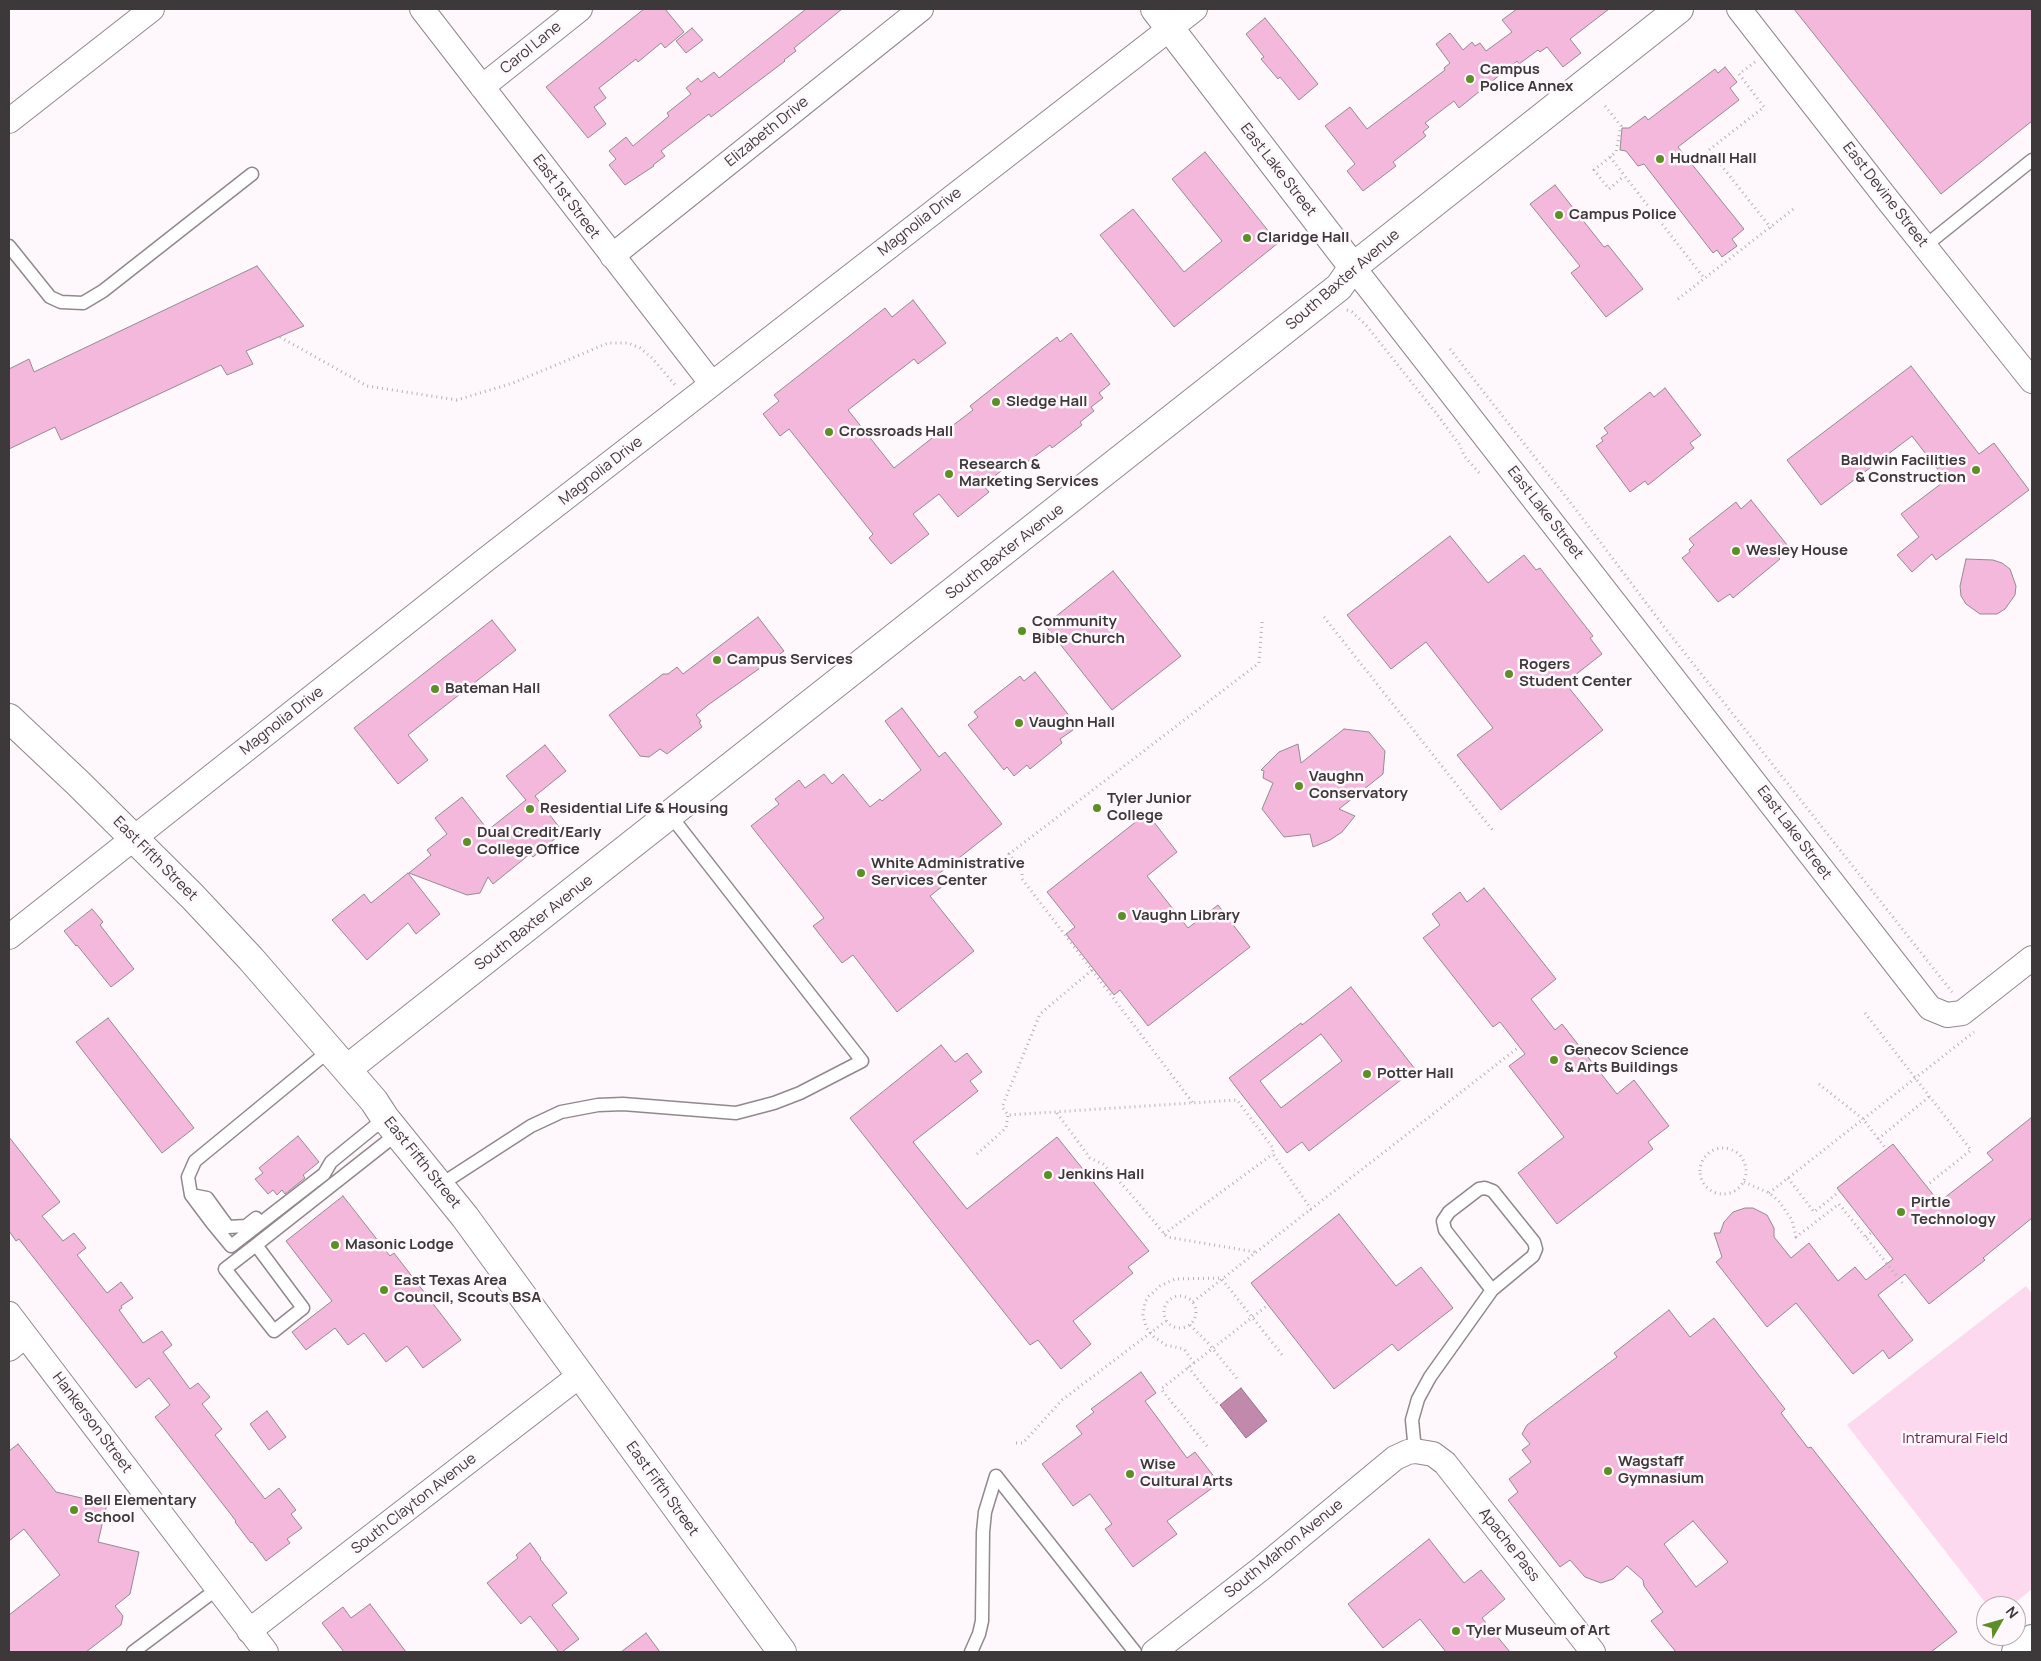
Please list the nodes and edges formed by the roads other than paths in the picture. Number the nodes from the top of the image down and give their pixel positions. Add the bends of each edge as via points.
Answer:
1 (152, 9) edge
2 (422, 9) edge
3 (580, 9) edge
4 (921, 9) edge
5 (1195, 9) edge
6 (1679, 9) edge
7 (1739, 9) edge
8 (1162, 19) edge
9 (482, 87) junction
10 (9, 121) edge
11 (2032, 160) edge
12 (252, 174) dead end
13 (9, 246) edge
14 (1925, 246) junction
15 (612, 256) junction
16 (1353, 267) junction
17 (2032, 381) edge
18 (712, 384) junction
19 (9, 719) edge
20 (670, 815) junction
21 (134, 837) junction
22 (9, 937) edge
23 (2032, 958) edge
24 (339, 1059) junction
25 (391, 1125) junction
26 (331, 1162) junction
27 (440, 1185) junction
28 (191, 1195) junction
29 (256, 1245) junction
30 (1492, 1290) junction
31 (9, 1314) edge
32 (17, 1342) edge
33 (579, 1376) junction
34 (1415, 1451) junction
35 (217, 1589) junction
36 (250, 1631) junction
37 (2032, 1639) edge
38 (134, 1652) edge
39 (266, 1652) edge
40 (782, 1652) edge
41 (971, 1652) edge
42 (1135, 1652) edge
43 (1154, 1652) edge
44 (1593, 1652) edge
45 (2016, 1652) edge

1 - 10 street
2 - 9 street, East 1st Street
3 - 9 street, Carol Lane
4 - 15 street, Elizabeth Drive
5 - 8 street, Magnolia Drive
6 - 16 street, South Baxter Avenue
7 - 14 street, East Devine Street
8 - 16 street, East Lake Street
8 - 18 street, Magnolia Drive
9 - 15 street, East 1st Street
11 - 14 lane
12 - 13 lane via 103,291 83,303 61,302 50,297
14 - 17 street, East Devine Street
15 - 18 street, East 1st Street
16 - 20 street, South Baxter Avenue via 1339,287
16 - 23 street, East Lake Street via 1930,1008 1940,1014 1973,1020
18 - 21 street, Magnolia Drive
19 - 21 street, East Fifth Street
20 - 24 street, South Baxter Avenue
20 - 27 lane via 862,1061 800,1093 736,1113 623,1104 561,1112 531,1126
21 - 22 street, Magnolia Drive
21 - 24 street, East Fifth Street via 251,959
24 - 25 street, East Fifth Street
24 - 28 lane via 195,1161 188,1177
25 - 26 lane
25 - 27 street, East Fifth Street
25 - 29 lane
26 - 28 lane via 320,1166 246,1226 228,1226 207,1198
26 - 28 lane via 324,1174 231,1246
27 - 33 street, East Fifth Street
29 - 29 lane via 225,1269 274,1332 304,1308
30 - 30 lane via 1445,1230 1443,1221 1449,1212 1485,1188 1493,1191 1534,1242 1536,1249 1533,1256
30 - 34 lane via 1418,1399 1412,1420
31 - 32 street, Hankerson Street
32 - 35 street, Hankerson Street
33 - 36 street, South Clayton Avenue
33 - 40 street, East Fifth Street
34 - 43 street, South Mahon Avenue via 1395,1458
34 - 44 street, Apache Pass via 1433,1454 1445,1463
35 - 36 street, Hankerson Street
35 - 38 lane
36 - 39 street, Hankerson Street
37 - 45 street
41 - 42 lane via 982,1621 984,1525 989,1494 996,1476

